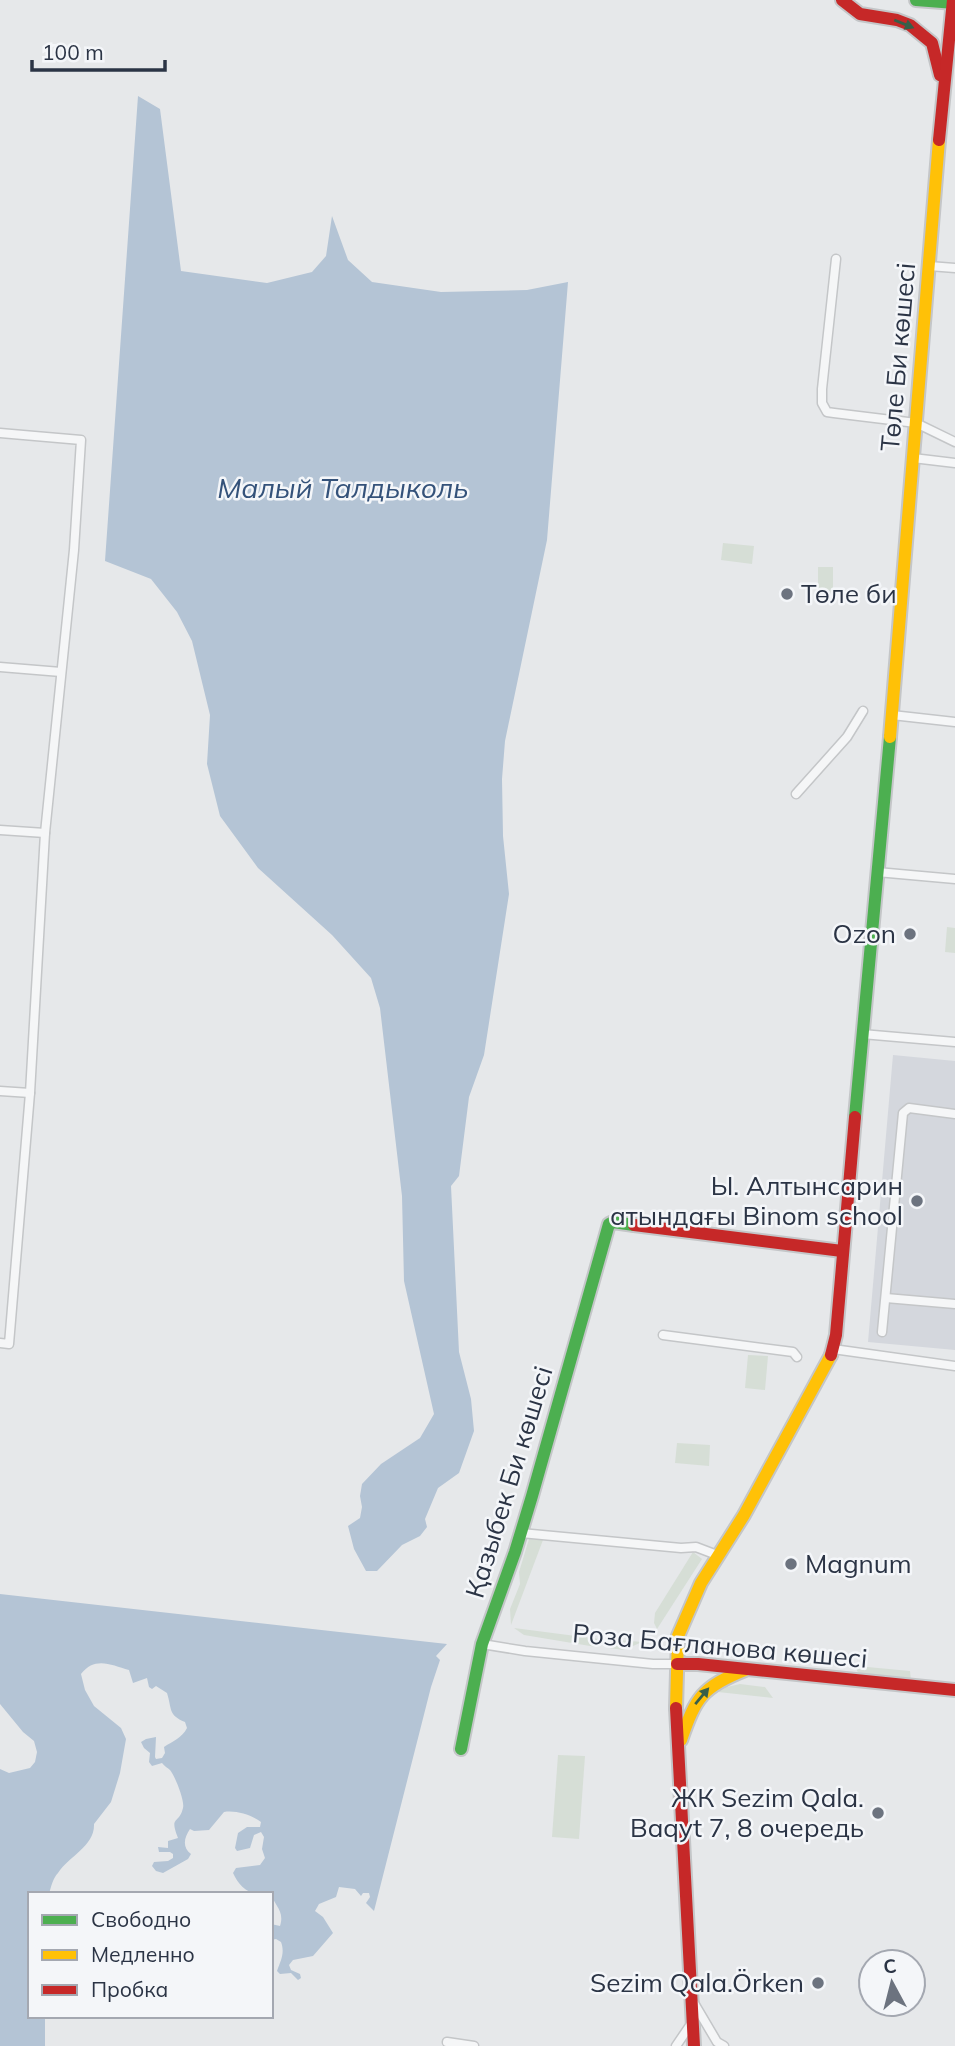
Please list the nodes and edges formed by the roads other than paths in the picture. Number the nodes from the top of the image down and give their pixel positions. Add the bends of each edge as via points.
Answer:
1 (842, 0) edge
2 (916, 0) edge
3 (953, 2) edge
4 (943, 88) junction
5 (836, 259) dead end
6 (929, 266) junction
7 (955, 268) edge
8 (916, 423) junction
9 (0, 433) edge
10 (955, 442) edge
11 (913, 458) junction
12 (955, 463) edge
13 (0, 667) edge
14 (61, 673) junction
15 (863, 711) dead end
16 (892, 715) junction
17 (955, 722) edge
18 (796, 793) dead end
19 (0, 830) edge
20 (45, 834) junction
21 (877, 872) junction
22 (955, 879) edge
23 (862, 1034) junction
24 (955, 1042) edge
25 (0, 1091) edge
26 (30, 1093) junction
27 (955, 1114) edge
28 (842, 1251) junction
29 (886, 1298) junction
30 (955, 1304) edge
31 (882, 1332) dead end
32 (663, 1335) dead end
33 (0, 1343) edge
34 (833, 1349) junction
35 (797, 1357) dead end
36 (955, 1367) edge
37 (521, 1533) junction
38 (717, 1555) junction
39 (482, 1644) junction
40 (677, 1664) junction
41 (749, 1669) junction
42 (955, 1690) edge
43 (679, 1747) junction
44 (461, 1749) dead end
45 (693, 2000) junction
46 (693, 2021) junction
47 (447, 2042) dead end
48 (474, 2046) edge
49 (676, 2046) edge
50 (694, 2046) edge
51 (724, 2046) edge

1 -> 4 street via 860,15 911,25 932,43
2 - 3 street
3 - 4 street, Төле Би көшесі
4 - 6 street, Төле Би көшесі
5 - 8 street via 822,389 824,408
6 - 7 street
6 - 8 street, Төле Би көшесі
8 - 10 street
8 - 11 street, Төле Би көшесі
9 - 14 street via 81,440
11 - 12 street
11 - 16 street, Төле Би көшесі
13 - 14 street
14 - 20 street
15 - 18 street via 848,737
16 - 17 street
16 - 21 street, Төле Би көшесі
19 - 20 street
20 - 26 street
21 - 22 street
21 - 23 street, Төле Би көшесі
23 - 24 street
23 - 28 street, Төле Би көшесі
25 - 26 street
26 - 33 street via 9,1344
27 - 29 street via 909,1108 903,1113
28 - 34 street, Төле Би көшесі
28 - 37 street, Қазыбек Би көшесі via 613,1222 607,1229
29 - 30 street
29 - 31 street
32 - 35 street via 793,1352
34 - 36 street
34 - 38 street, Төле Би көшесі via 744,1515
37 - 38 street via 695,1547
37 - 39 street, Қазыбек Би көшесі
38 - 40 street via 678,1636
39 - 40 street, Роза Бағланова көшесі
39 - 44 street, Қазыбек Би көшесі
40 - 41 street, Роза Бағланова көшесі
40 - 43 street
41 - 42 street, Роза Бағланова көшесі
43 -> 41 street via 702,1694 717,1681
43 - 45 street
45 - 46 street
45 - 51 street via 717,2042
46 - 49 street
46 - 50 street
47 - 48 street

